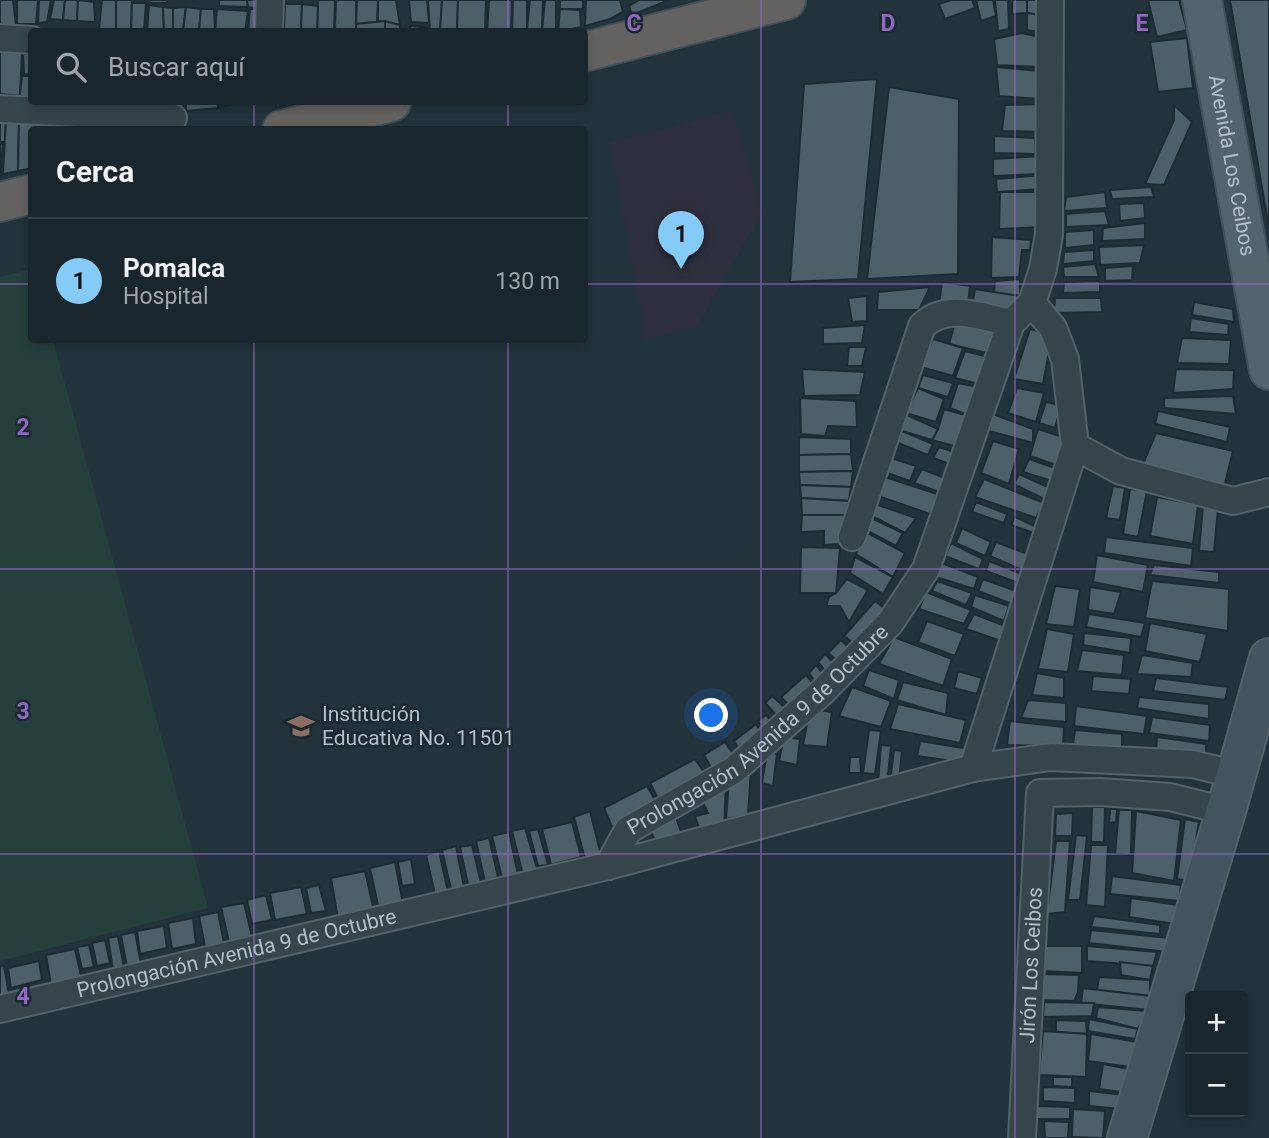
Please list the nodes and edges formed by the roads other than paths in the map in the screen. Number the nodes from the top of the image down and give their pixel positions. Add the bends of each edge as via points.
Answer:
1 (270, 0) edge
2 (786, 0) edge
3 (1051, 0) edge
4 (1202, 0) edge
5 (268, 28) edge
6 (0, 38) edge
7 (28, 40) edge
8 (588, 51) edge
9 (379, 105) edge
10 (0, 108) edge
11 (173, 118) dead end
12 (298, 126) edge
13 (28, 195) edge
14 (0, 202) edge
15 (1032, 303) junction
16 (1011, 323) junction
17 (1268, 357) edge
18 (1075, 446) junction
19 (1269, 492) edge
20 (852, 537) dead end
21 (1269, 658) edge
22 (973, 768) junction
23 (1231, 793) junction
24 (608, 866) junction
25 (0, 1009) edge
26 (1022, 1138) edge
27 (1127, 1138) edge

1 - 5 street
2 - 8 highway
3 - 15 street, Prolongación Avenida 9 de Octubre via 1049,234 1044,269
4 - 17 main road, Avenida Los Ceibos
6 - 7 street
9 - 12 highway
10 - 11 street
13 - 14 highway
15 - 16 street, Prolongación Avenida 9 de Octubre
15 - 18 street via 1053,328 1065,359
16 - 20 street via 947,312 922,326
16 - 24 street, Prolongación Avenida 9 de Octubre via 926,569 890,623 734,770 628,830
18 - 19 street via 1121,471 1233,501
18 - 22 street
21 - 23 main road
22 - 23 street via 1051,757 1193,764
22 - 24 street
23 - 26 street, Jirón Los Ceibos via 1170,797 1040,793
23 - 27 main road
24 - 25 street, Prolongación Avenida 9 de Octubre

